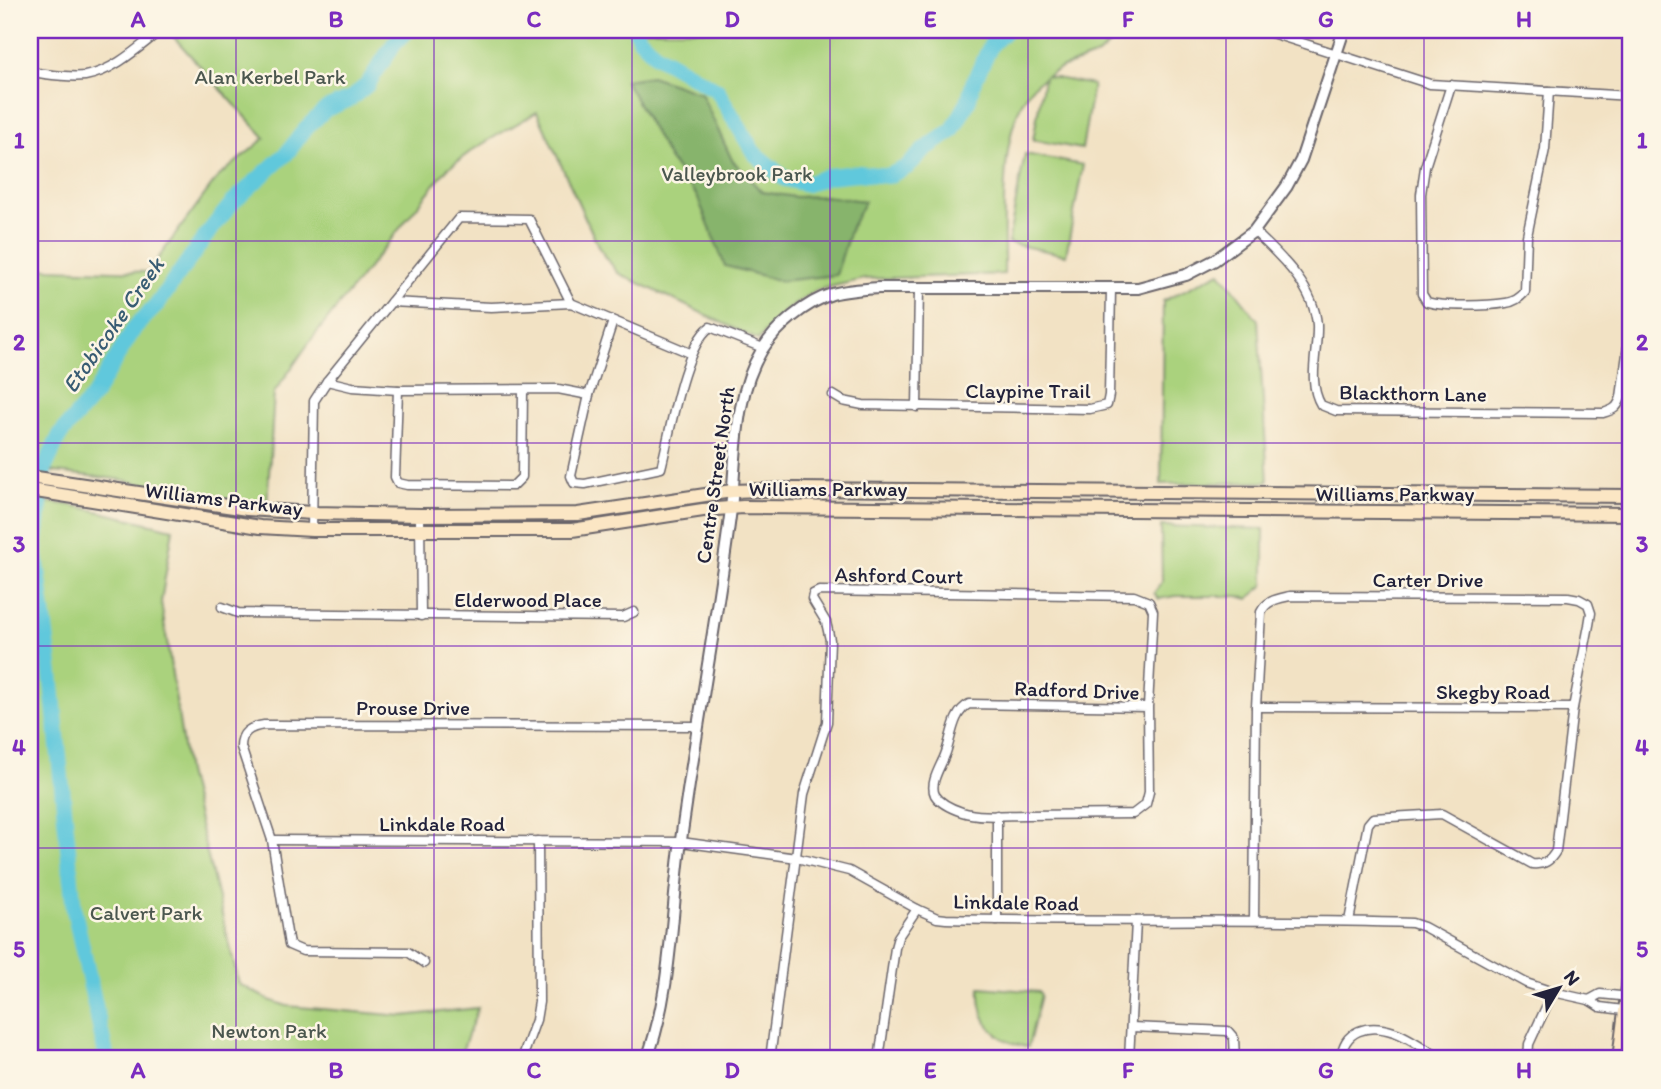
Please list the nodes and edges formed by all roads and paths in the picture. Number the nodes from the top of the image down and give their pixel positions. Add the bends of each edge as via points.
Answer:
1 (161, 30) edge
2 (1262, 30) edge
3 (1344, 30) edge
4 (1337, 53) junction
5 (30, 72) edge
6 (1451, 85) junction
7 (1549, 91) junction
8 (1631, 96) edge
9 (1254, 231) junction
10 (919, 288) junction
11 (1111, 289) junction
12 (391, 302) junction
13 (571, 303) junction
14 (613, 321) junction
15 (1631, 325) edge
16 (763, 348) junction
17 (691, 353) junction
18 (327, 381) junction
19 (398, 390) junction
20 (523, 391) junction
21 (589, 395) junction
22 (833, 395) dead end
23 (918, 407) junction
24 (30, 477) edge
25 (63, 489) junction
26 (30, 490) edge
27 (732, 491) junction
28 (1631, 496) edge
29 (731, 507) junction
30 (313, 513) junction
31 (1631, 514) edge
32 (420, 515) junction
33 (312, 530) junction
34 (421, 530) junction
35 (222, 607) dead end
36 (634, 612) dead end
37 (421, 616) junction
38 (1256, 707) junction
39 (1148, 708) junction
40 (1573, 708) junction
41 (697, 726) junction
42 (997, 815) junction
43 (272, 840) junction
44 (538, 841) junction
45 (681, 842) junction
46 (797, 858) junction
47 (917, 909) junction
48 (997, 920) junction
49 (1254, 920) junction
50 (1136, 921) junction
51 (1349, 921) junction
52 (424, 963) dead end
53 (1631, 963) edge
54 (1553, 992) junction
55 (1589, 1000) junction
56 (1629, 1004) edge
57 (1131, 1027) junction
58 (522, 1059) edge
59 (647, 1059) edge
60 (770, 1059) edge
61 (879, 1059) edge
62 (1129, 1059) edge
63 (1235, 1059) edge
64 (1341, 1059) edge
65 (1442, 1059) edge
66 (1528, 1059) edge
67 (1619, 1059) edge

1 - 5 street via 101,72 69,77
2 - 4 street
3 - 4 street, Centre Street North
4 - 6 street via 1430,84
4 - 9 street, Centre Street North via 1301,160
6 - 7 street
6 - 7 street via 1421,194 1422,294 1427,302 1444,304 1508,303 1525,292 1527,236 1545,149
7 - 8 street
9 - 11 street, Centre Street North via 1186,275 1138,288
9 - 15 street, Blackthorn Lane via 1298,277 1305,291 1317,324 1315,392 1321,405 1336,411 1610,411 1621,397
10 - 11 street, Centre Street North
10 - 16 street, Centre Street North via 828,295 801,311
10 - 23 street
11 - 23 street, Claypine Trail via 1107,405 1090,409
12 - 13 street via 491,307
12 - 13 street via 458,218 529,219
12 - 18 street
13 - 14 street
14 - 17 street
14 - 21 street
16 - 17 street via 710,327
16 - 27 street, Centre Street North via 749,375 737,424
17 - 21 street via 661,468 574,483 570,476
18 - 19 street
18 - 30 street via 314,401
19 - 20 street
19 - 20 street via 398,483 509,486 522,477
20 - 21 street via 558,389
22 - 23 street, Claypine Trail via 863,405
24 - 25 main road, Williams Parkway
25 - 26 main road, Williams Parkway
25 - 30 main road, Williams Parkway
25 - 33 main road, Williams Parkway via 260,527
27 - 28 main road, Williams Parkway
27 - 29 street, Centre Street North
27 - 32 main road, Williams Parkway via 578,514
29 - 31 main road, Williams Parkway
29 - 34 main road, Williams Parkway via 572,530
29 - 41 street, Centre Street North
30 - 32 main road, Williams Parkway
30 - 33 street
32 - 34 street
33 - 34 main road, Williams Parkway
34 - 37 street
35 - 37 street, Elderwood Place via 238,613
36 - 37 street, Elderwood Place via 623,617
38 - 40 street, Skegby Road
38 - 40 street, Carter Drive via 1261,612 1274,599 1304,596 1579,599 1588,604 1591,613
38 - 49 street
39 - 42 street, Radford Drive via 1149,792 1141,810 1133,814
39 - 42 street, Radford Drive via 962,707 934,793 964,813
39 - 46 street, Ashford Court via 1153,611 1141,597 819,591 812,599 826,622 830,640 827,722 804,794
40 - 51 street, Skegby Road via 1556,851 1551,859 1542,865 1532,863 1442,814 1373,818 1368,824
41 - 43 street, Prouse Drive via 255,726 241,738 241,747
41 - 45 street, Centre Street North
42 - 48 street
43 - 44 street, Linkdale Road
43 - 52 street via 289,944 303,951 408,953
44 - 45 street, Linkdale Road
44 - 58 street via 539,1002
45 - 46 street, Linkdale Road
45 - 59 street, Centre Street North via 664,981
46 - 47 street, Linkdale Road via 849,871
46 - 60 street
47 - 48 street, Linkdale Road via 937,918
47 - 61 street via 895,948
48 - 50 street, Linkdale Road
49 - 50 street, Linkdale Road
49 - 51 street, Linkdale Road
50 - 57 street
51 - 54 street, Linkdale Road via 1424,927 1527,983
53 - 56 main road
54 - 55 street, Linkdale Road
54 - 66 street
55 - 56 street, Linkdale Road via 1600,1007
55 - 56 street, Linkdale Road via 1600,994
56 - 67 main road
57 - 62 street
57 - 63 street via 1228,1031 1236,1045
64 - 65 street via 1349,1036 1362,1029 1394,1032

